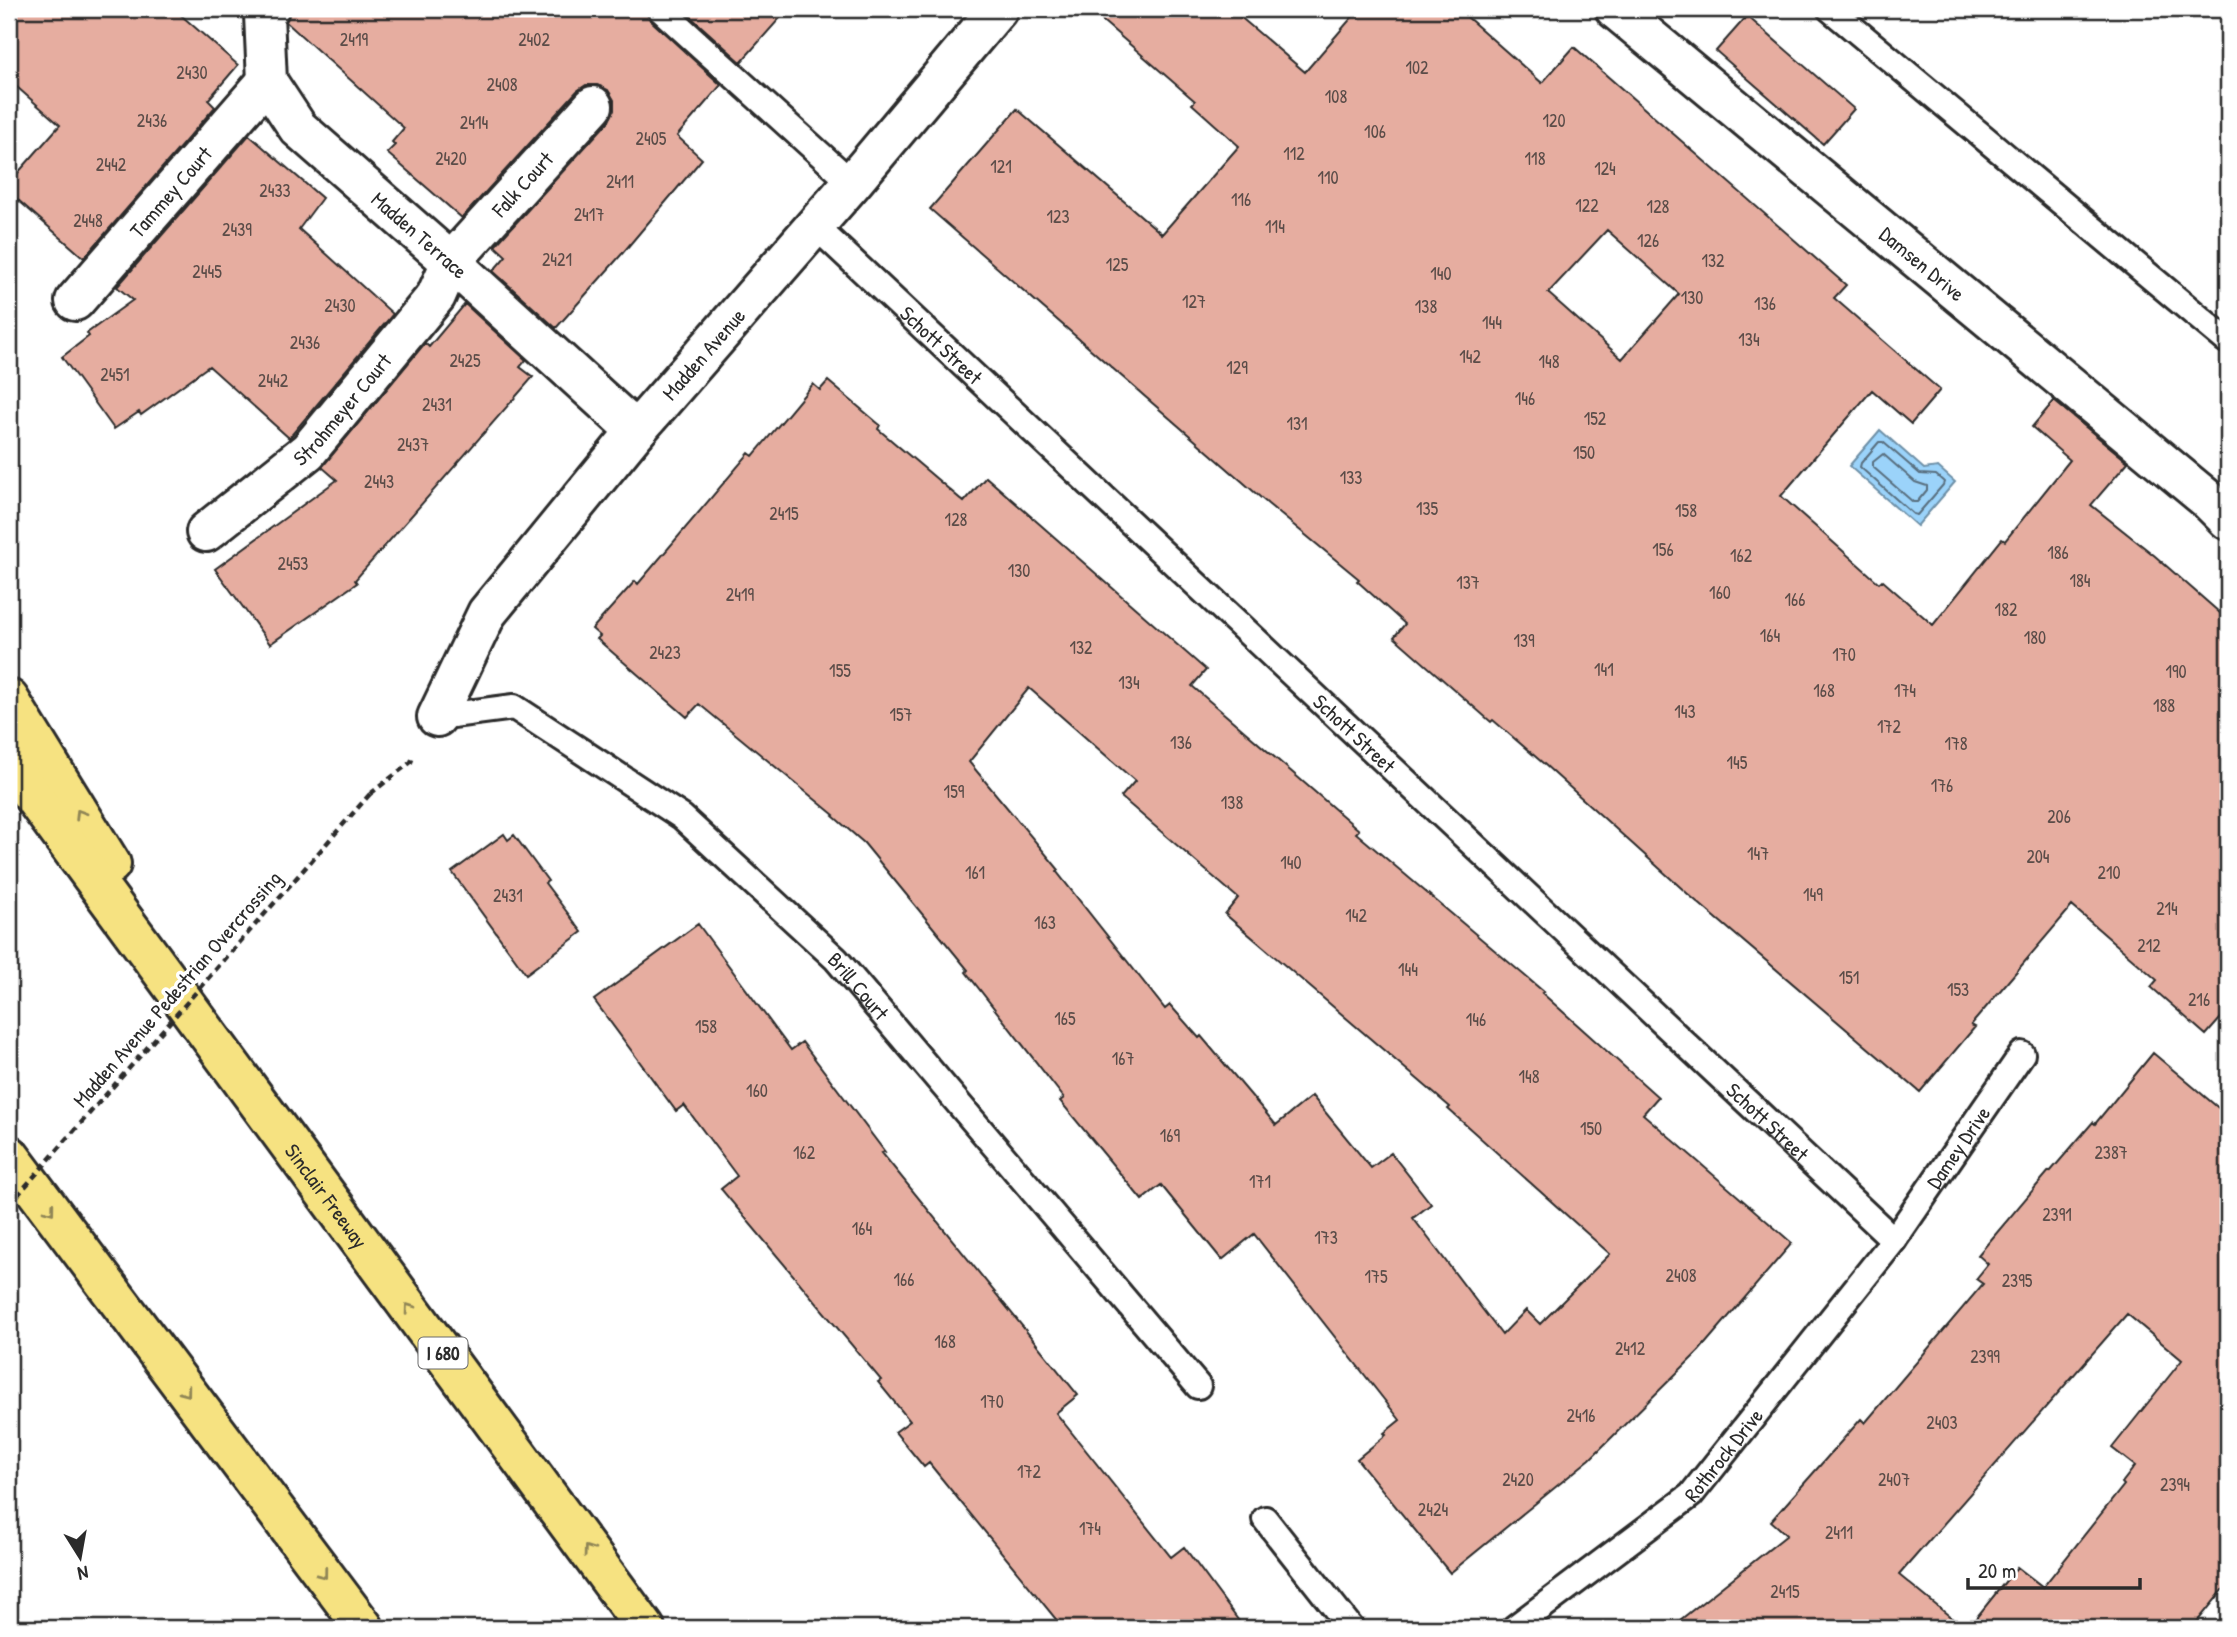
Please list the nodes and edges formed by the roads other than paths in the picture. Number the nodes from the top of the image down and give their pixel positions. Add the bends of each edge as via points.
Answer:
1 (269, 9) edge
2 (660, 9) edge
3 (998, 9) edge
4 (1615, 9) edge
5 (1830, 9) edge
6 (267, 81) junction
7 (593, 106) dead end
8 (852, 183) junction
9 (814, 225) junction
10 (451, 262) junction
11 (75, 301) dead end
12 (2228, 337) edge
13 (636, 431) junction
14 (2228, 520) edge
15 (206, 532) dead end
16 (9, 699) edge
17 (437, 718) joint
18 (9, 764) edge
19 (2022, 1054) dead end
20 (257, 1101) junction
21 (9, 1155) edge
22 (1894, 1240) junction
23 (1198, 1386) dead end
24 (1265, 1519) dead end
25 (641, 1620) edge
26 (364, 1628) edge
27 (1351, 1628) edge
28 (1514, 1628) edge

1 - 6 street via 264,15
2 - 8 lane
3 - 8 street, Madden Avenue
4 - 14 street, Damsen Drive
5 - 12 lane via 2226,340
6 - 10 street, Madden Terrace via 298,128
6 - 11 street, Tammey Court
7 - 10 street, Falk Court
8 - 9 street, Madden Avenue
9 - 13 street, Madden Avenue
9 - 22 lane, Schott Street
10 - 13 street, Madden Terrace
10 - 15 street, Strohmeyer Court via 436,296 308,451
13 - 17 street, Madden Avenue via 486,613
20 -> 16 highway
17 - 23 lane, Brill Court via 514,707 682,817 836,959
18 - 20 highway, Sinclair Freeway / I 680
19 - 22 lane, Damey Drive
25 -> 20 highway, Sinclair Freeway / I 680
21 -> 26 highway
22 - 28 lane, Rothrock Drive via 1691,1495
24 - 27 lane

